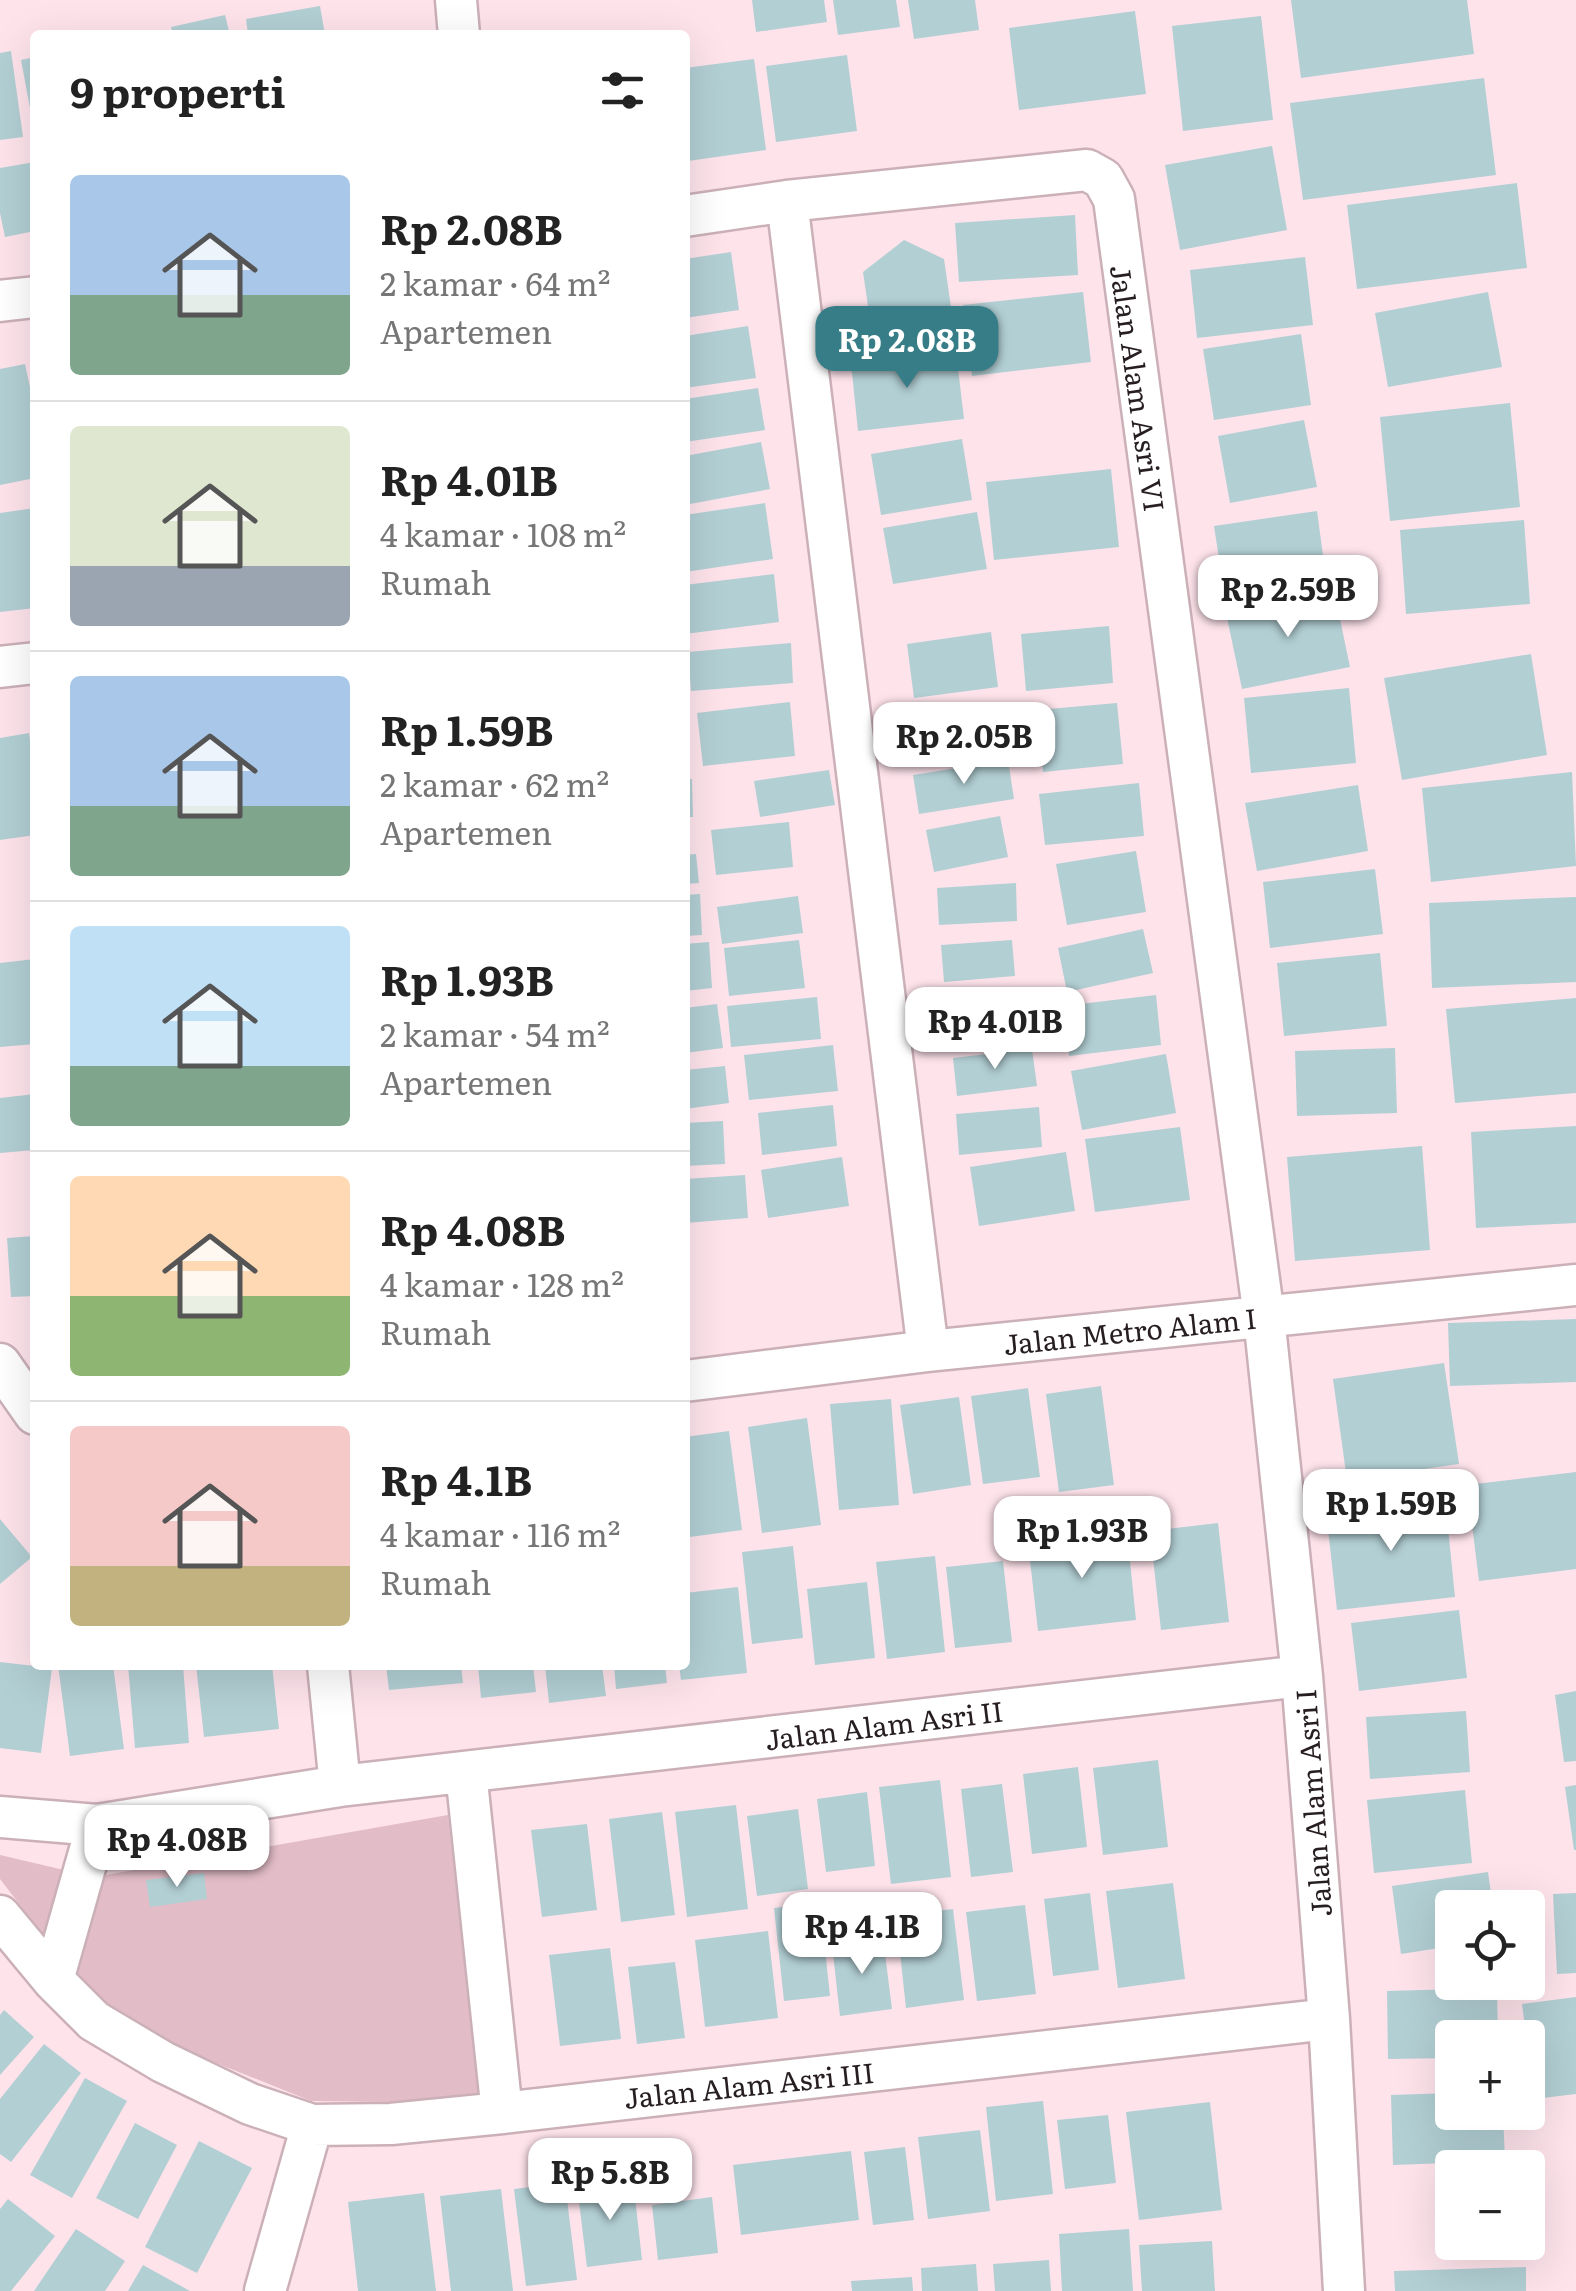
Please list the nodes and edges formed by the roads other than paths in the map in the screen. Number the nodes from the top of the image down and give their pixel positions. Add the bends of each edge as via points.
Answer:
1 (456, 0) edge
2 (459, 30) edge
3 (787, 201) junction
4 (690, 215) edge
5 (30, 298) edge
6 (0, 301) edge
7 (30, 664) edge
8 (0, 667) edge
9 (1576, 1286) edge
10 (1264, 1317) junction
11 (928, 1351) junction
12 (0, 1364) edge
13 (690, 1380) edge
14 (30, 1407) edge
15 (328, 1670) edge
16 (1302, 1676) junction
17 (466, 1772) junction
18 (340, 1786) junction
19 (0, 1816) edge
20 (97, 1825) junction
21 (0, 1916) edge
22 (53, 1980) junction
23 (1328, 2019) junction
24 (502, 2112) junction
25 (312, 2125) junction
26 (265, 2291) edge
27 (1344, 2291) edge

1 - 2 street
3 - 4 street, Jalan Alam Asri VI
3 - 10 street, Jalan Alam Asri VI via 1087,170 1104,179 1114,198
3 - 11 street
5 - 6 street
7 - 8 street
9 - 10 street, Jalan Metro Alam I
10 - 11 street, Jalan Metro Alam I
10 - 16 street, Jalan Alam Asri I
11 - 13 street, Jalan Metro Alam I
12 - 14 street
15 - 18 street
16 - 17 street, Jalan Alam Asri II
16 - 23 street, Jalan Alam Asri I
17 - 18 street, Jalan Alam Asri II
17 - 24 street
18 - 20 street, Jalan Alam Asri II
19 - 20 street, Jalan Alam Asri II
20 - 22 street
21 - 22 street, Jalan Alam Asri III
22 - 25 street, Jalan Alam Asri III via 94,2021 163,2062
23 - 24 street, Jalan Alam Asri III
23 - 27 street, Jalan Alam Asri I
24 - 25 street, Jalan Alam Asri III
25 - 26 street

